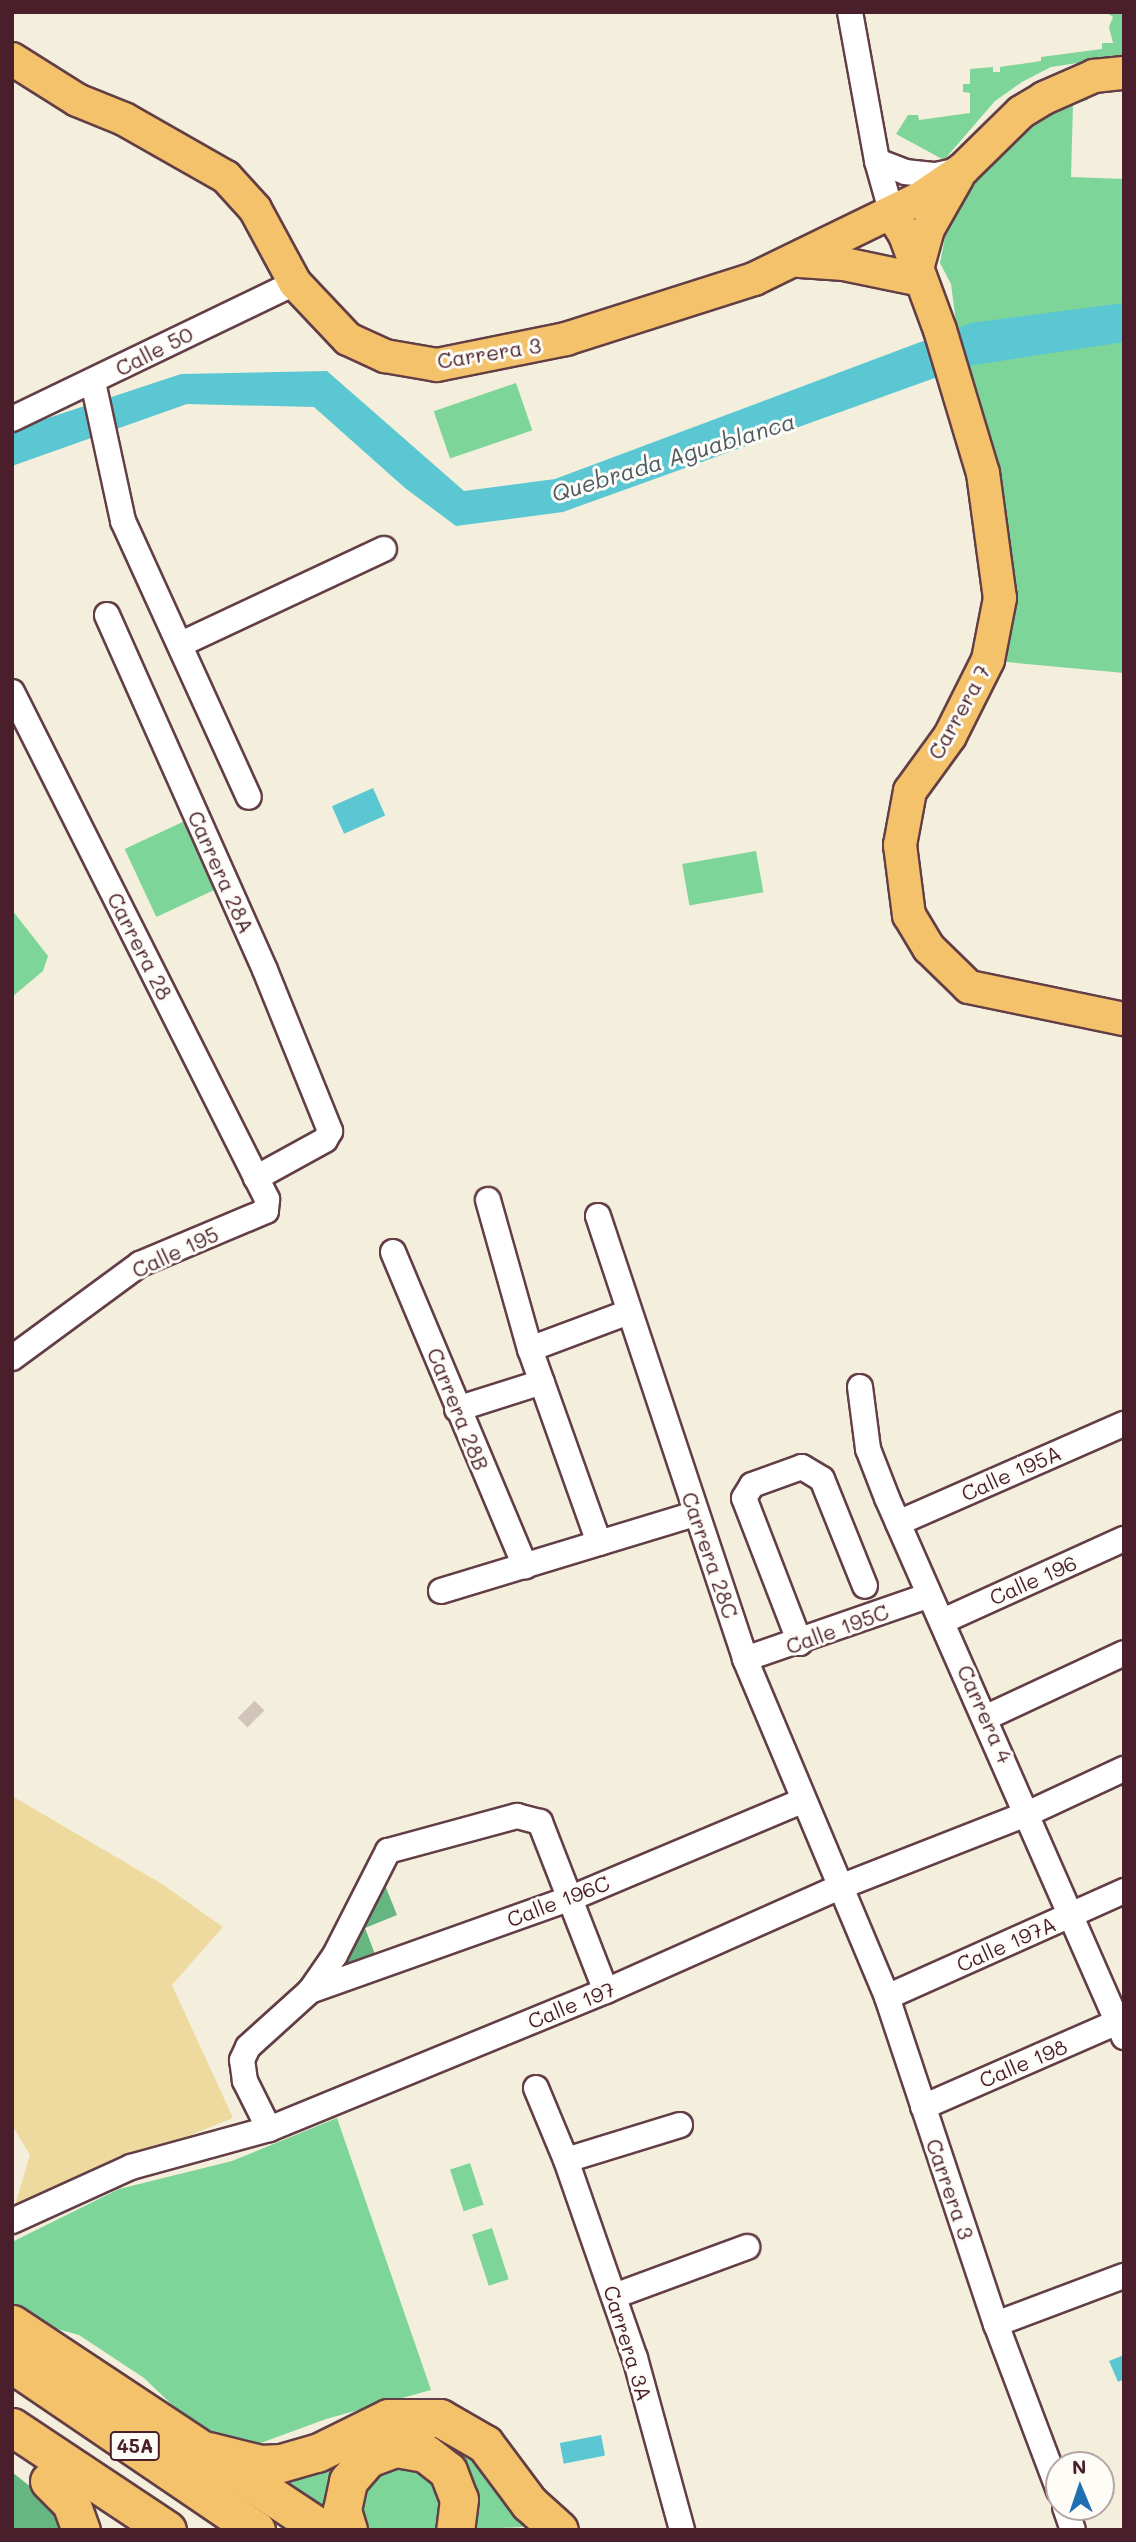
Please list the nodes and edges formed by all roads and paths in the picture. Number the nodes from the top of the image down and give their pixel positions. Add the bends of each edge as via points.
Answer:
1 (850, 12) edge
2 (12, 59) edge
3 (1124, 73) edge
4 (877, 161) junction
5 (963, 169) junction
6 (894, 219) junction
7 (795, 261) junction
8 (914, 274) junction
9 (295, 283) junction
10 (95, 391) junction
11 (12, 419) edge
12 (384, 549) dead end
13 (107, 615) dead end
14 (181, 644) junction
15 (12, 692) edge
16 (249, 797) dead end
17 (1124, 1019) edge
18 (330, 1131) joint
19 (262, 1189) junction
20 (488, 1200) dead end
21 (598, 1216) dead end
22 (393, 1252) dead end
23 (629, 1312) junction
24 (530, 1349) junction
25 (12, 1358) edge
26 (542, 1382) junction
27 (860, 1387) dead end
28 (457, 1409) junction
29 (1124, 1423) edge
30 (695, 1514) junction
31 (898, 1523) junction
32 (1124, 1539) edge
33 (599, 1543) junction
34 (525, 1566) junction
35 (865, 1586) dead end
36 (441, 1591) dead end
37 (927, 1596) junction
38 (943, 1621) junction
39 (800, 1643) junction
40 (1124, 1653) edge
41 (746, 1659) junction
42 (987, 1717) junction
43 (1124, 1769) edge
44 (802, 1801) junction
45 (1029, 1814) junction
46 (840, 1888) junction
47 (1124, 1891) edge
48 (569, 1899) junction
49 (1072, 1915) junction
50 (310, 1991) junction
51 (606, 1991) junction
52 (887, 1997) junction
53 (1121, 2026) edge
54 (536, 2088) dead end
55 (923, 2107) junction
56 (680, 2125) dead end
57 (269, 2129) junction
58 (566, 2160) junction
59 (12, 2221) edge
60 (747, 2247) dead end
61 (1124, 2276) edge
62 (614, 2296) junction
63 (12, 2324) edge
64 (996, 2324) junction
65 (12, 2355) edge
66 (12, 2364) edge
67 (117, 2394) junction
68 (12, 2427) edge
69 (208, 2451) junction
70 (1045, 2454) edge
71 (12, 2457) edge
72 (49, 2482) junction
73 (81, 2530) edge
74 (122, 2530) edge
75 (167, 2530) edge
76 (256, 2530) edge
77 (323, 2530) edge
78 (348, 2530) edge
79 (455, 2530) edge
80 (559, 2530) edge
81 (682, 2530) edge

1 - 4 street
2 - 9 main road, Carrera 3 via 77,100 124,119 226,177 255,209
3 - 5 main road via 1094,76 1044,98 1021,112
4 - 5 street via 905,172 936,176
4 - 6 street
5 - 6 main road, Carrera 3
5 - 8 main road via 928,229
6 - 7 main road, Carrera 3
6 - 8 main road, Carrera 7
7 - 8 main road
7 - 9 main road, Carrera 3 via 686,304 566,340 437,365 385,356 348,339
8 - 17 main road, Carrera 7 via 986,496 1000,598 988,660 950,736 910,791 900,845 909,915 929,948 969,987
9 - 10 street, Calle 50
10 - 11 street, Calle 50
10 - 14 street via 101,438 123,521
12 - 14 street
13 - 18 street, Carrera 28A via 265,970
14 - 16 street
15 - 19 street, Carrera 28
18 - 19 street, Calle 195 via 325,1140
19 - 25 street, Calle 195 via 266,1211 139,1264
20 - 24 street
21 - 23 street, Carrera 28C
22 - 28 street, Carrera 28B
23 - 24 street
23 - 30 street, Carrera 28C
24 - 26 street
26 - 28 street
26 - 33 street
27 - 31 street, Carrera 4 via 868,1449
28 - 34 street, Carrera 28B
29 - 31 street, Calle 195A
30 - 33 street
30 - 41 street, Carrera 28C
31 - 37 street, Carrera 4
32 - 38 street, Calle 196
33 - 34 street
34 - 36 street
35 - 39 street via 822,1479 802,1466 752,1485 744,1498
37 - 38 street, Carrera 4
37 - 39 street, Calle 195C
38 - 42 street, Carrera 4
39 - 41 street, Calle 195C
40 - 42 street
41 - 44 street, Carrera 28C
42 - 45 street, Carrera 4
43 - 45 street, Calle 197
44 - 46 street, Carrera 28C
44 - 48 street, Calle 196C
45 - 46 street, Calle 197
45 - 49 street, Carrera 4
46 - 51 street, Calle 197
46 - 52 street, Carrera 3
47 - 49 street, Calle 197A
48 - 50 street, Calle 196C
48 - 50 street, Calle 196C via 540,1822 517,1816 388,1851 335,1955
48 - 51 street
49 - 52 street, Calle 197A
49 - 53 street, Carrera 4
50 - 57 street, Calle 196C via 248,2047 242,2060 245,2081
51 - 57 street, Calle 197
52 - 55 street, Carrera 3
53 - 55 street, Calle 198
54 - 58 street, Carrera 3A
55 - 64 street, Carrera 3
56 - 58 street
57 - 59 street, Calle 197 via 131,2167
58 - 62 street, Carrera 3A
60 - 62 street
61 - 64 street
62 - 81 street, Carrera 3A
63 - 67 highway, 45A
64 - 70 street, Carrera 3
65 - 67 highway
66 - 76 highway, 45A
67 - 69 highway, 45A
68 - 75 highway, 45A
69 - 77 highway, 45A
69 - 80 highway via 260,2464 281,2463 317,2453 388,2418 440,2418 485,2444 529,2503
71 - 72 highway
72 - 73 highway via 71,2503
72 - 74 highway
78 - 79 highway via 342,2510 348,2481 368,2458 396,2448 425,2453 448,2472 459,2499

